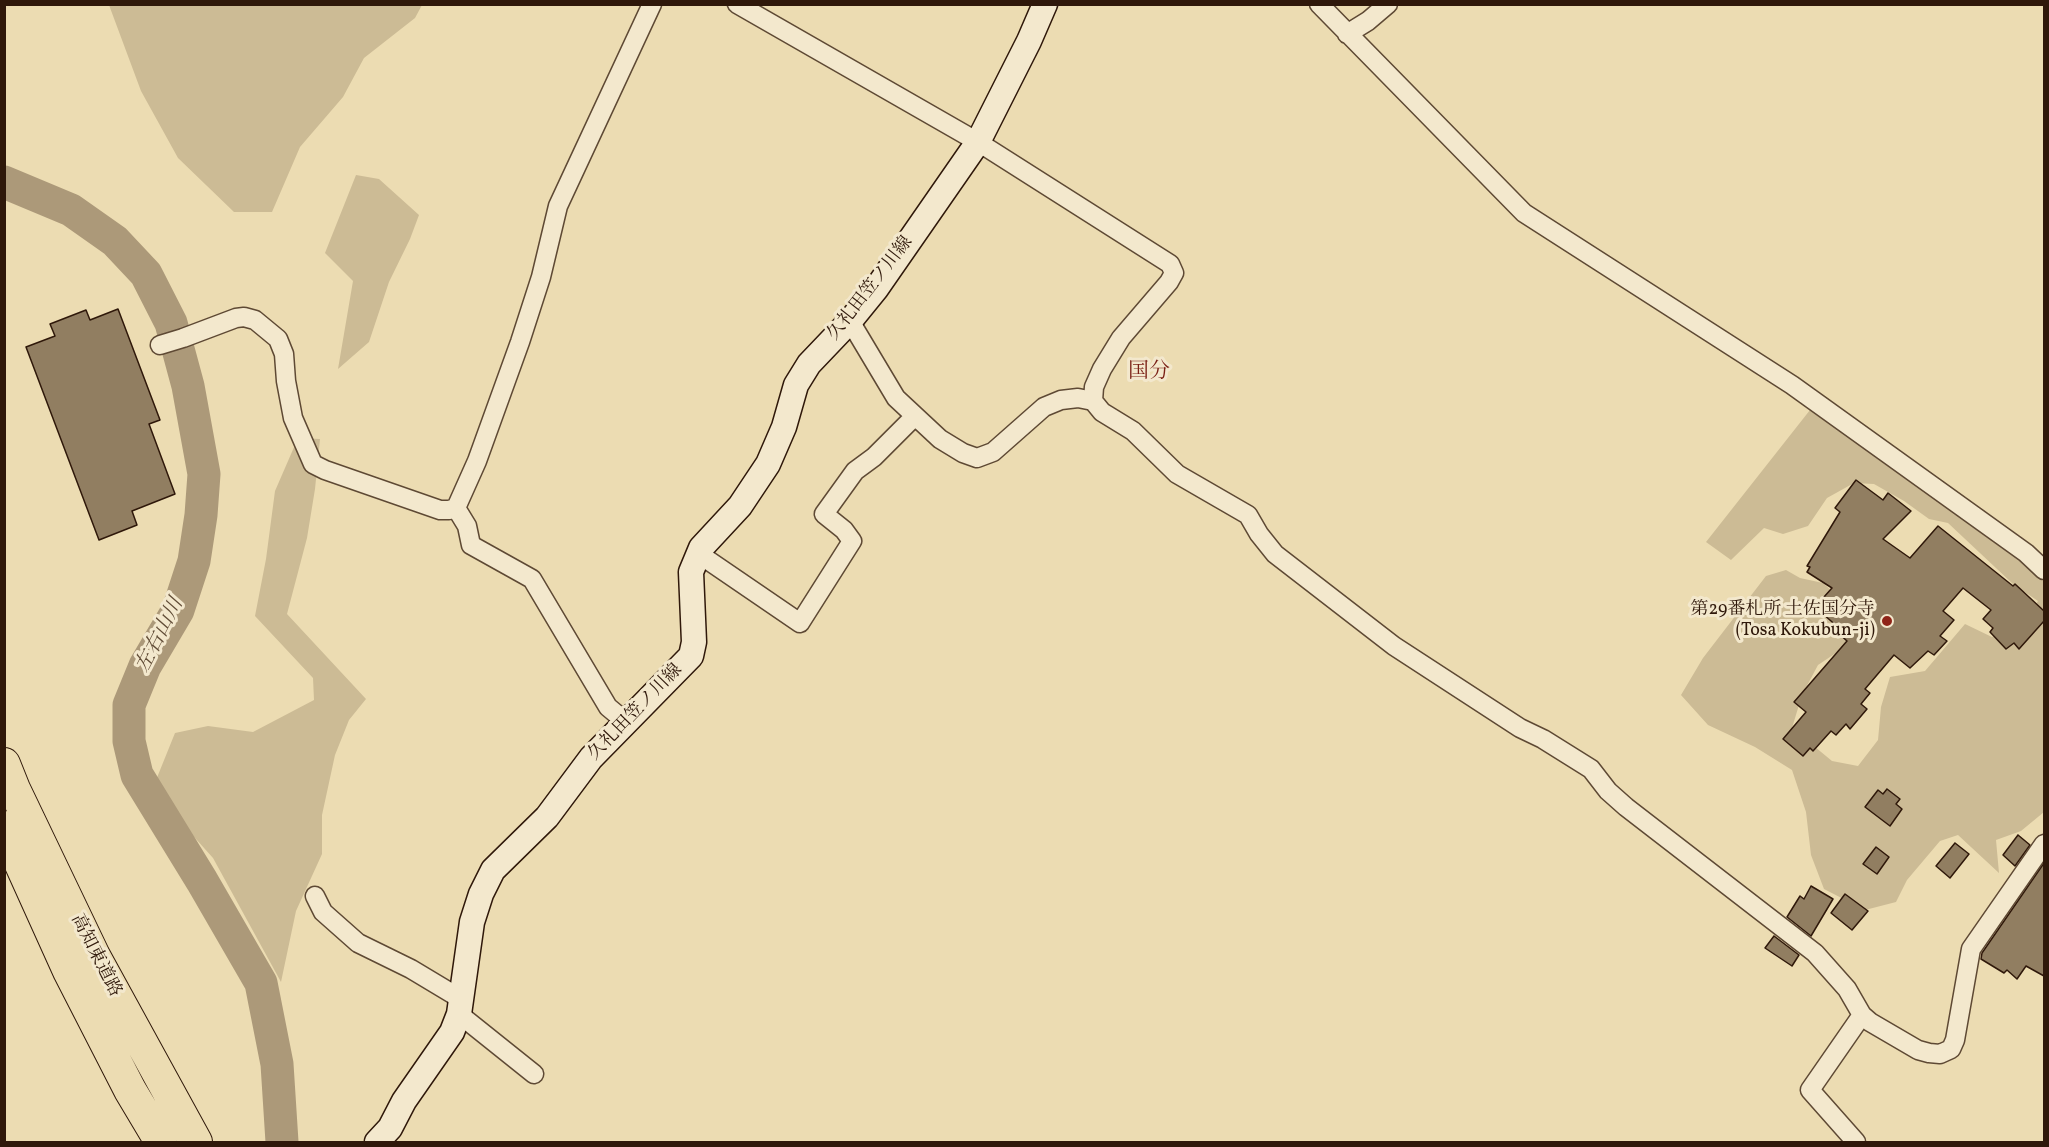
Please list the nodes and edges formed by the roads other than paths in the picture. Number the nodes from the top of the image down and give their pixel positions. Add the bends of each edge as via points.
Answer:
1 (652, 4) edge
2 (737, 4) edge
3 (1045, 4) edge
4 (1318, 4) edge
5 (1388, 4) edge
6 (1347, 34) junction
7 (978, 142) junction
8 (850, 321) junction
9 (170, 342) dead end
10 (1093, 401) junction
11 (915, 416) junction
12 (456, 508) junction
13 (699, 554) junction
14 (2044, 570) edge
15 (626, 722) junction
16 (4, 764) edge
17 (4, 827) edge
18 (2044, 844) edge
19 (315, 896) dead end
20 (460, 1007) junction
21 (1862, 1015) junction
22 (534, 1074) dead end
23 (161, 1143) edge
24 (196, 1143) edge
25 (377, 1143) edge
26 (1856, 1143) edge

1 - 12 street via 558,206 520,342
2 - 7 street
3 - 7 main road, 久礼田笠ノ川線
4 - 6 street
5 - 6 street
6 - 14 street via 1524,213 1792,385 2026,553
7 - 8 main road, 久礼田笠ノ川線
7 - 10 street via 1170,264 1174,273 1121,338 1094,387
8 - 11 street via 896,398
8 - 13 main road, 久礼田笠ノ川線 via 809,364 796,385 768,464 740,506
9 - 12 street via 236,318 263,325 278,339 284,354 293,418 313,464 440,510
10 - 11 street via 1078,398 1044,407 993,452 977,458 940,439
10 - 21 street via 1102,412 1133,431 1177,474 1248,515 1275,554 1394,646 1591,769 1626,807 1815,953 1847,989
11 - 13 street via 855,471 824,514 852,542 800,623
12 - 15 street via 467,526 471,545 532,579 609,707
13 - 15 main road, 久礼田笠ノ川線 via 691,572 694,642 690,656
15 - 20 main road, 久礼田笠ノ川線 via 591,758 547,817 493,870 472,922
16 - 24 highway, 高知東道路 via 94,956
17 - 23 highway, 高知東道路 via 69,971
18 - 21 street via 1971,949 1951,1049 1940,1054 1918,1050
19 - 20 street via 323,912 358,943 411,969
20 - 22 street
20 - 25 main road, 久礼田笠ノ川線 via 452,1032
21 - 26 street via 1810,1090

